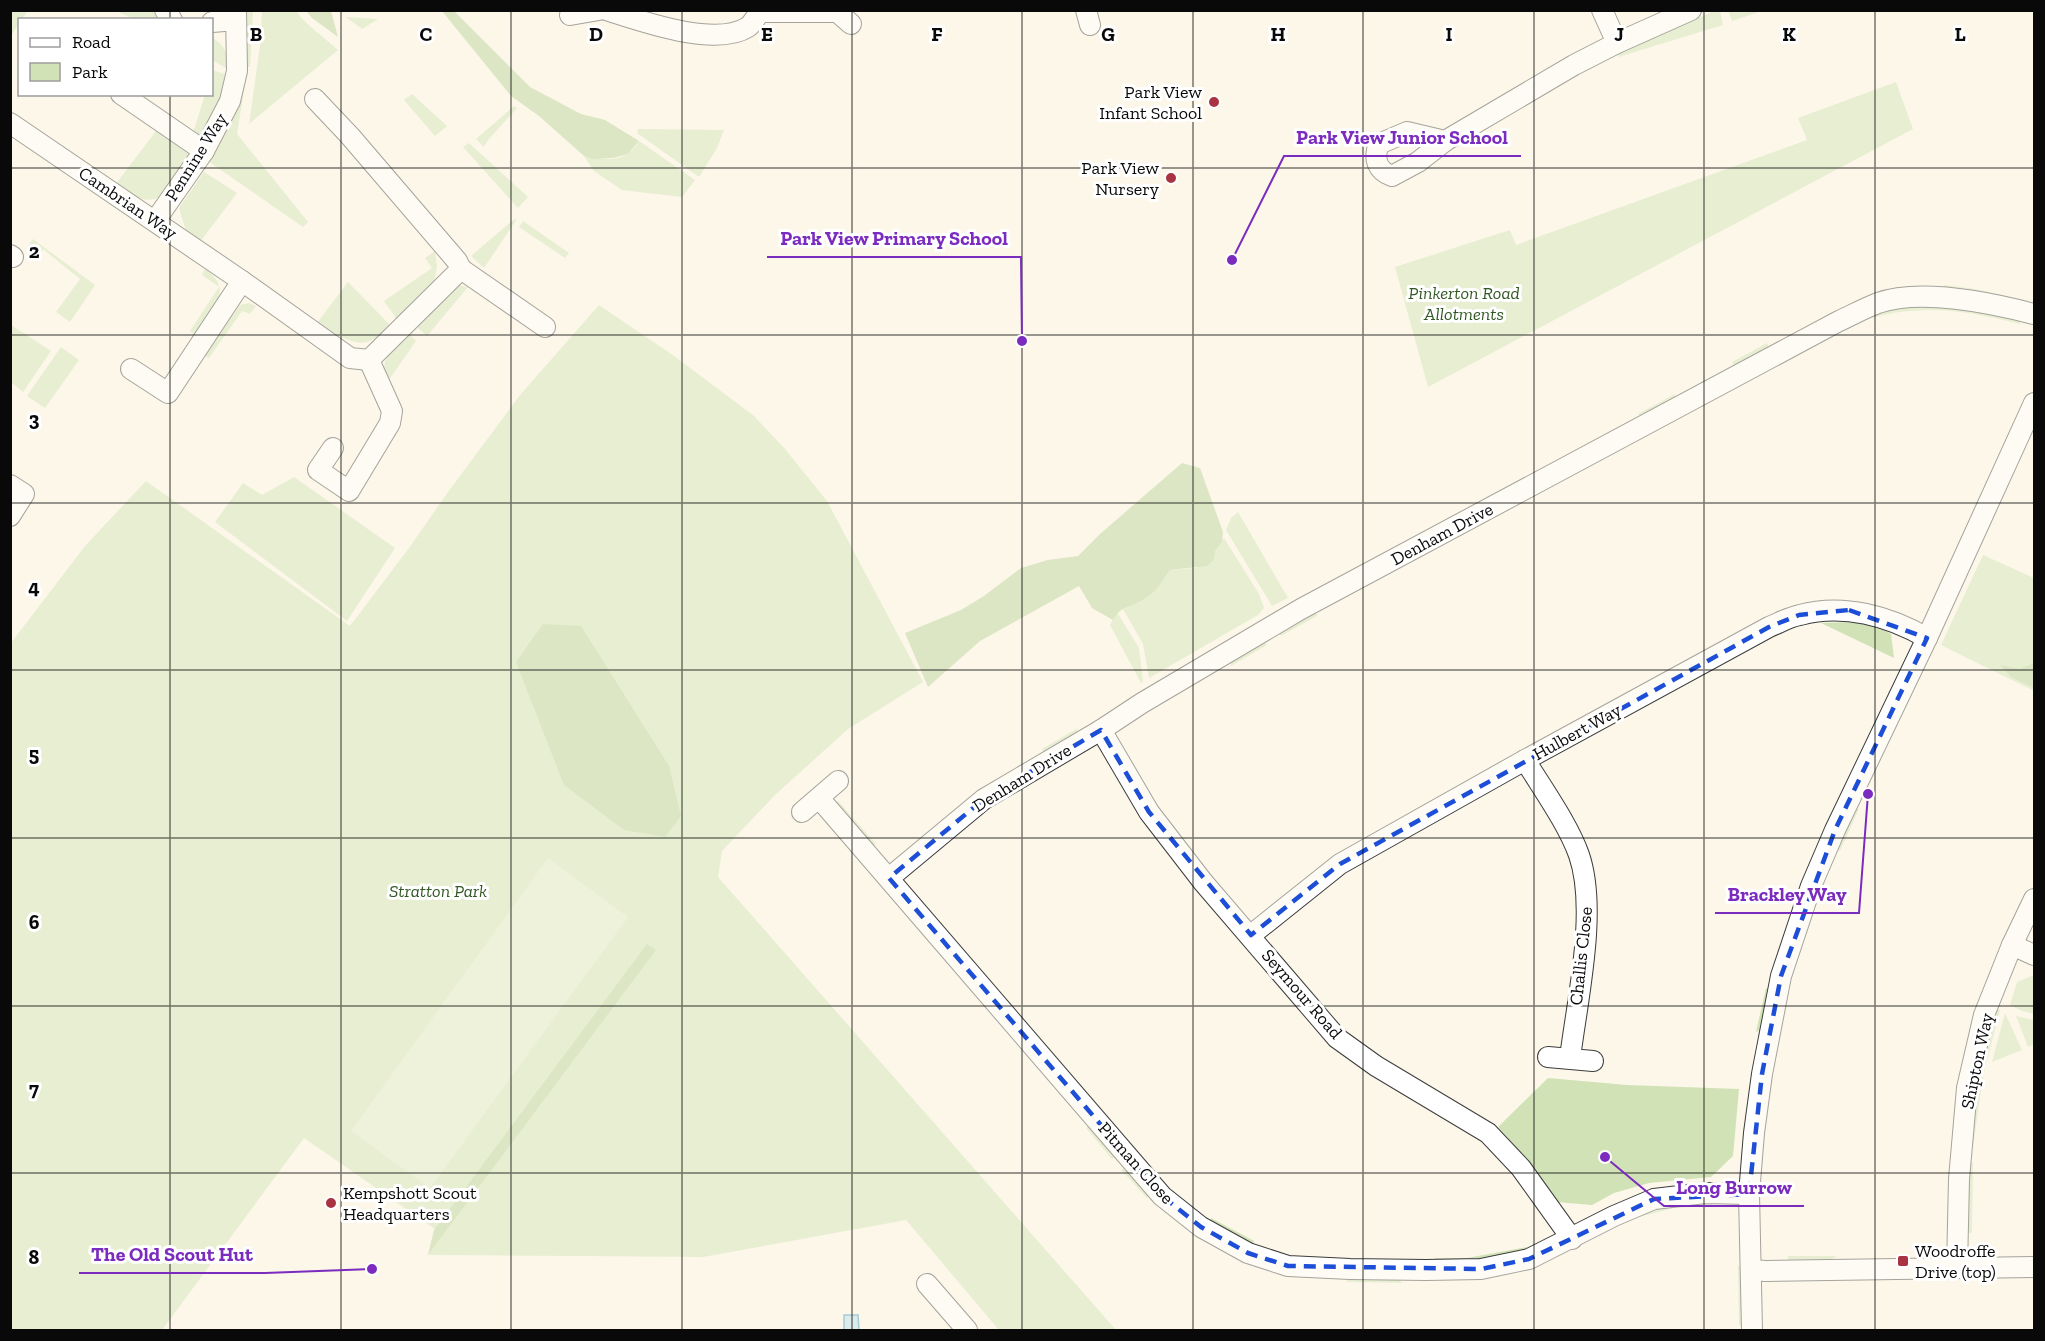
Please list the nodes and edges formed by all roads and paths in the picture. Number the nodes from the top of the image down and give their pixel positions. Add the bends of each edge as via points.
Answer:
1 (599, 10) edge
2 (606, 10) edge
3 (1602, 10) edge
4 (1691, 10) edge
5 (759, 11) edge
6 (835, 11) edge
7 (236, 15) edge
8 (570, 15) dead end
9 (213, 22) edge
10 (850, 24) dead end
11 (1617, 43) junction
12 (124, 96) edge
13 (315, 99) dead end
14 (12, 126) edge
15 (1445, 141) dead end
16 (204, 151) junction
17 (155, 221) junction
18 (461, 269) junction
19 (242, 281) junction
20 (2034, 315) edge
21 (545, 327) dead end
22 (369, 360) junction
23 (131, 369) dead end
24 (2034, 403) edge
25 (333, 448) dead end
26 (10, 485) edge
27 (10, 516) edge
28 (1927, 638) junction
29 (1101, 730) junction
30 (1525, 760) junction
31 (838, 781) dead end
32 (819, 798) junction
33 (802, 812) dead end
34 (889, 878) junction
35 (2034, 899) edge
36 (1251, 935) junction
37 (2012, 945) junction
38 (2034, 955) edge
39 (1548, 1058) dead end
40 (1570, 1059) junction
41 (1593, 1061) dead end
42 (1749, 1194) junction
43 (1572, 1239) junction
44 (2034, 1267) edge
45 (1957, 1268) junction
46 (1750, 1270) junction
47 (927, 1284) dead end
48 (967, 1330) edge
49 (1752, 1330) edge

1 - 8 street
2 - 5 street via 667,29 717,35 749,27
3 - 11 street
4 - 11 street
5 - 6 street
6 - 10 street
7 - 9 street, Pennine Way
7 - 16 street, Pennine Way via 237,70 230,101
11 - 15 street
12 - 16 street
13 - 18 street
14 - 17 street, Cambrian Way
16 - 17 street, Pennine Way
17 - 19 street, Cambrian Way
18 - 21 street
18 - 22 street
19 - 22 street, Cambrian Way via 350,358
19 - 23 street via 168,393
20 - 29 street, Denham Drive via 1928,296 1878,303 1301,609
22 - 25 street via 392,411 390,423 349,491 318,470
24 - 28 street
26 - 27 street via 24,494
28 - 30 street, Hulbert Way via 1875,616 1849,610 1799,615 1769,627
28 - 42 street via 1811,886 1781,975 1762,1074
29 - 34 street, Denham Drive via 984,799
29 - 36 street, Seymour Road via 1149,812 1203,882
30 - 36 street, Hulbert Way via 1340,864
30 - 40 street, Challis Close via 1579,855 1587,892 1586,933
31 - 32 street
32 - 33 street
32 - 34 street, Pitman Close
34 - 43 street, Pitman Close via 1162,1196 1201,1227 1248,1253 1288,1266 1481,1269 1529,1259
35 - 37 street, Shipton Way
36 - 43 street, Seymour Road via 1337,1038 1488,1133 1521,1168
37 - 38 street
37 - 45 street, Shipton Way via 1984,1014 1967,1088
39 - 40 street
40 - 41 street
42 - 43 street, Pitman Close via 1705,1193 1654,1199
42 - 46 street
44 - 45 street
45 - 46 street
46 - 49 street
47 - 48 street

